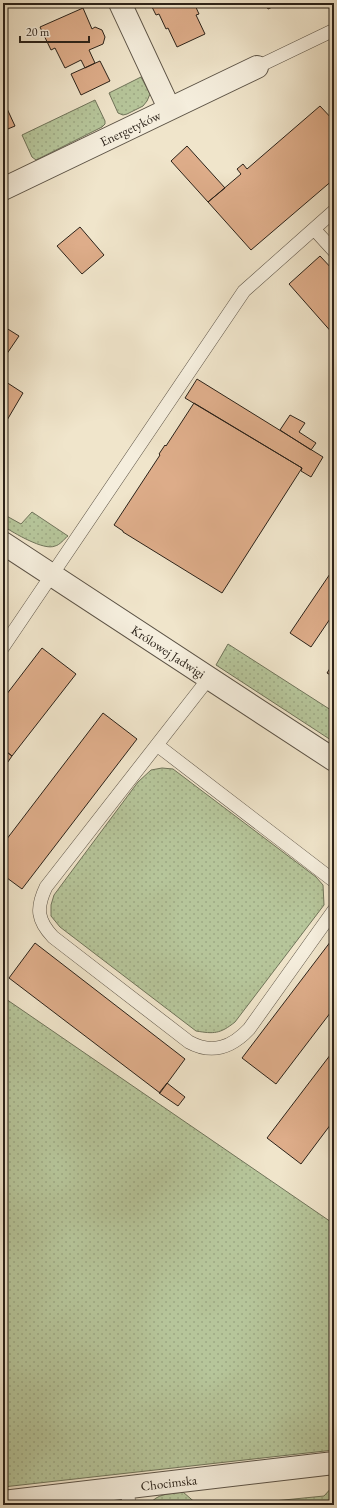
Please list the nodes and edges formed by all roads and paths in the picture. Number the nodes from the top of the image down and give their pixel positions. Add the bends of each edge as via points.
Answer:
1 (120, 3) edge
2 (334, 30) edge
3 (257, 66) joint
4 (169, 108) junction
5 (3, 189) edge
6 (334, 211) edge
7 (314, 229) junction
8 (334, 251) edge
9 (3, 543) edge
10 (51, 574) junction
11 (3, 647) edge
12 (209, 678) junction
13 (157, 745) junction
14 (334, 760) edge
15 (334, 880) edge
16 (334, 910) edge
17 (334, 1463) edge
18 (128, 1496) edge
19 (3, 1502) edge

1 - 4 street
2 - 3 lane
3 - 4 street, Energetyków
4 - 5 street, Energetyków
6 - 7 lane
7 - 8 lane
7 - 10 lane via 244,291
9 - 10 street, Królowej Jadwigi
10 - 11 lane
10 - 12 street, Królowej Jadwigi
12 - 13 lane
12 - 14 street, Królowej Jadwigi
13 - 15 lane
13 - 16 lane via 46,887 40,900 39,912 42,922 53,937 189,1042 203,1047 221,1047 237,1040 249,1028
17 - 18 street, Chocimska
18 - 19 street, Chocimska

